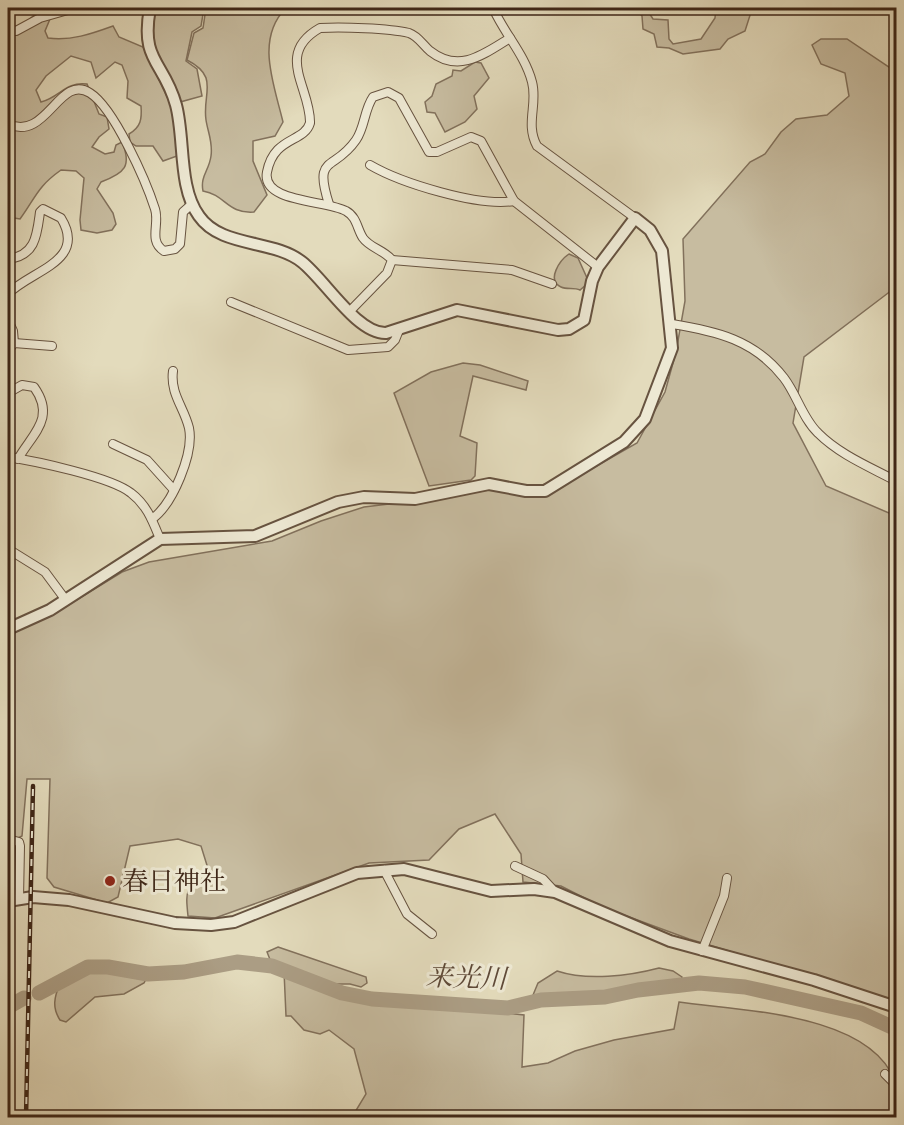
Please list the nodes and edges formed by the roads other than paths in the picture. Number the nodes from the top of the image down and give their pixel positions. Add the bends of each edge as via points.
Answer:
1 (75, 8) edge
2 (148, 8) edge
3 (493, 8) edge
4 (8, 29) edge
5 (510, 38) junction
6 (8, 124) edge
7 (370, 165) dead end
8 (514, 201) junction
9 (192, 204) junction
10 (329, 204) junction
11 (635, 218) junction
12 (8, 259) edge
13 (392, 260) junction
14 (598, 267) junction
15 (552, 284) dead end
16 (8, 294) edge
17 (231, 302) dead end
18 (350, 311) junction
19 (8, 321) edge
20 (672, 324) junction
21 (399, 330) junction
22 (14, 344) junction
23 (52, 346) dead end
24 (8, 351) edge
25 (173, 371) dead end
26 (8, 393) edge
27 (113, 444) dead end
28 (8, 457) edge
29 (18, 459) junction
30 (897, 481) edge
31 (174, 489) junction
32 (152, 519) junction
33 (160, 539) junction
34 (8, 551) edge
35 (65, 599) junction
36 (8, 629) edge
37 (8, 839) edge
38 (514, 866) dead end
39 (384, 870) junction
40 (727, 878) dead end
41 (556, 893) junction
42 (19, 899) junction
43 (8, 901) edge
44 (432, 934) dead end
45 (702, 951) junction
46 (897, 1007) edge
47 (885, 1074) dead end
48 (897, 1086) edge

1 - 4 street via 40,18 16,31
2 - 9 street via 148,47 176,105
3 - 5 street
5 - 10 street via 471,61 459,63 434,53 409,33 328,27 313,32 302,45 296,63 309,128 280,146 267,182 276,192
5 - 11 street via 533,85 530,123 537,146
6 - 9 street via 32,125 45,117 65,94 80,89 90,93 111,116 131,154 155,208 155,238 160,249 170,251 180,244 183,212
7 - 8 street via 403,182 493,202
8 - 10 street via 481,141 471,137 429,152 399,98 381,92 368,103 357,139 323,171 321,181
8 - 14 street
9 - 18 street via 198,216 215,231 301,261
10 - 13 street via 352,214 362,237
11 - 14 street
11 - 20 street via 650,230 662,251
12 - 16 street via 21,255 34,243 43,209 61,218 68,239 63,255
13 - 15 street via 512,270
13 - 18 street via 387,273
14 - 21 street via 584,320 568,329 457,310
17 - 21 street via 348,350 388,347
18 - 21 street via 364,327 377,334
19 - 22 street
20 - 30 street via 706,330 755,349 784,378 816,432
20 - 33 street via 671,355 645,419 624,442 545,491 489,484 415,500 364,497 338,502 255,536
22 - 23 street
22 - 24 street
25 - 31 street via 173,391 191,439
26 - 29 street via 22,385 34,387 43,411 42,424
27 - 31 street via 147,460
28 - 29 street
29 - 32 street via 119,485 140,501
31 - 32 street via 164,508
32 - 33 street
33 - 35 street
34 - 35 street via 45,572
35 - 36 street
37 - 42 street via 21,846
38 - 41 street via 543,879
39 - 41 street via 404,869 491,891 534,889
39 - 42 street via 357,873 234,922 211,925 175,923 69,900
39 - 44 street via 407,914
40 - 45 street
41 - 45 street
42 - 43 street
45 - 46 street via 814,980
47 - 48 street

